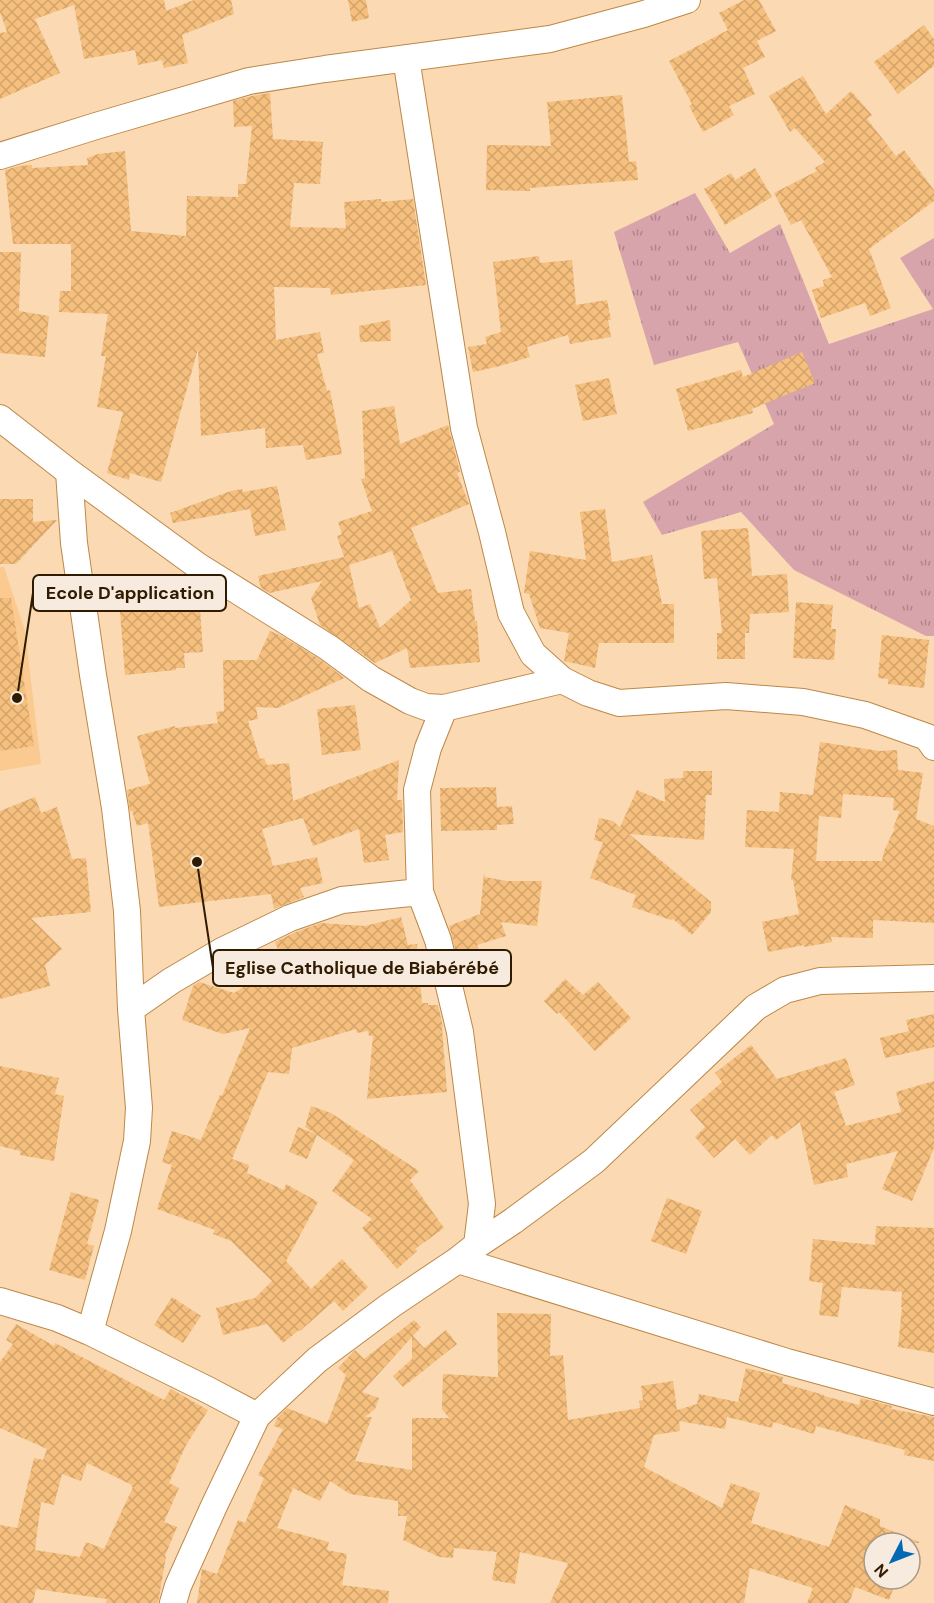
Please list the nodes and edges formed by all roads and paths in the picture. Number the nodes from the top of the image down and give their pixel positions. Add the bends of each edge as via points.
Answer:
1 (687, 0) edge
2 (406, 58) junction
3 (0, 156) edge
4 (0, 418) edge
5 (69, 472) junction
6 (562, 681) junction
7 (444, 708) junction
8 (932, 741) edge
9 (420, 892) junction
10 (934, 978) edge
11 (131, 1009) junction
12 (468, 1252) junction
13 (0, 1300) edge
14 (90, 1332) junction
15 (934, 1402) edge
16 (257, 1416) junction
17 (173, 1603) edge

1 - 2 street via 550,39
2 - 3 street via 249,81
2 - 6 street via 464,428 511,613 533,654
4 - 5 street
5 - 7 street via 198,566 371,679 410,701
5 - 11 street via 74,543 127,911
6 - 7 street
6 - 8 street via 619,703 726,696 802,702 865,715
7 - 9 street via 417,790
9 - 11 street via 342,900 290,918 222,951
9 - 12 street via 438,940 460,1032 482,1204
10 - 12 street via 820,981 785,990 756,1007 594,1161
11 - 14 street via 139,1108 137,1141 118,1231
12 - 15 street via 787,1362
12 - 16 street via 317,1360
13 - 14 street
14 - 16 street
16 - 17 street

